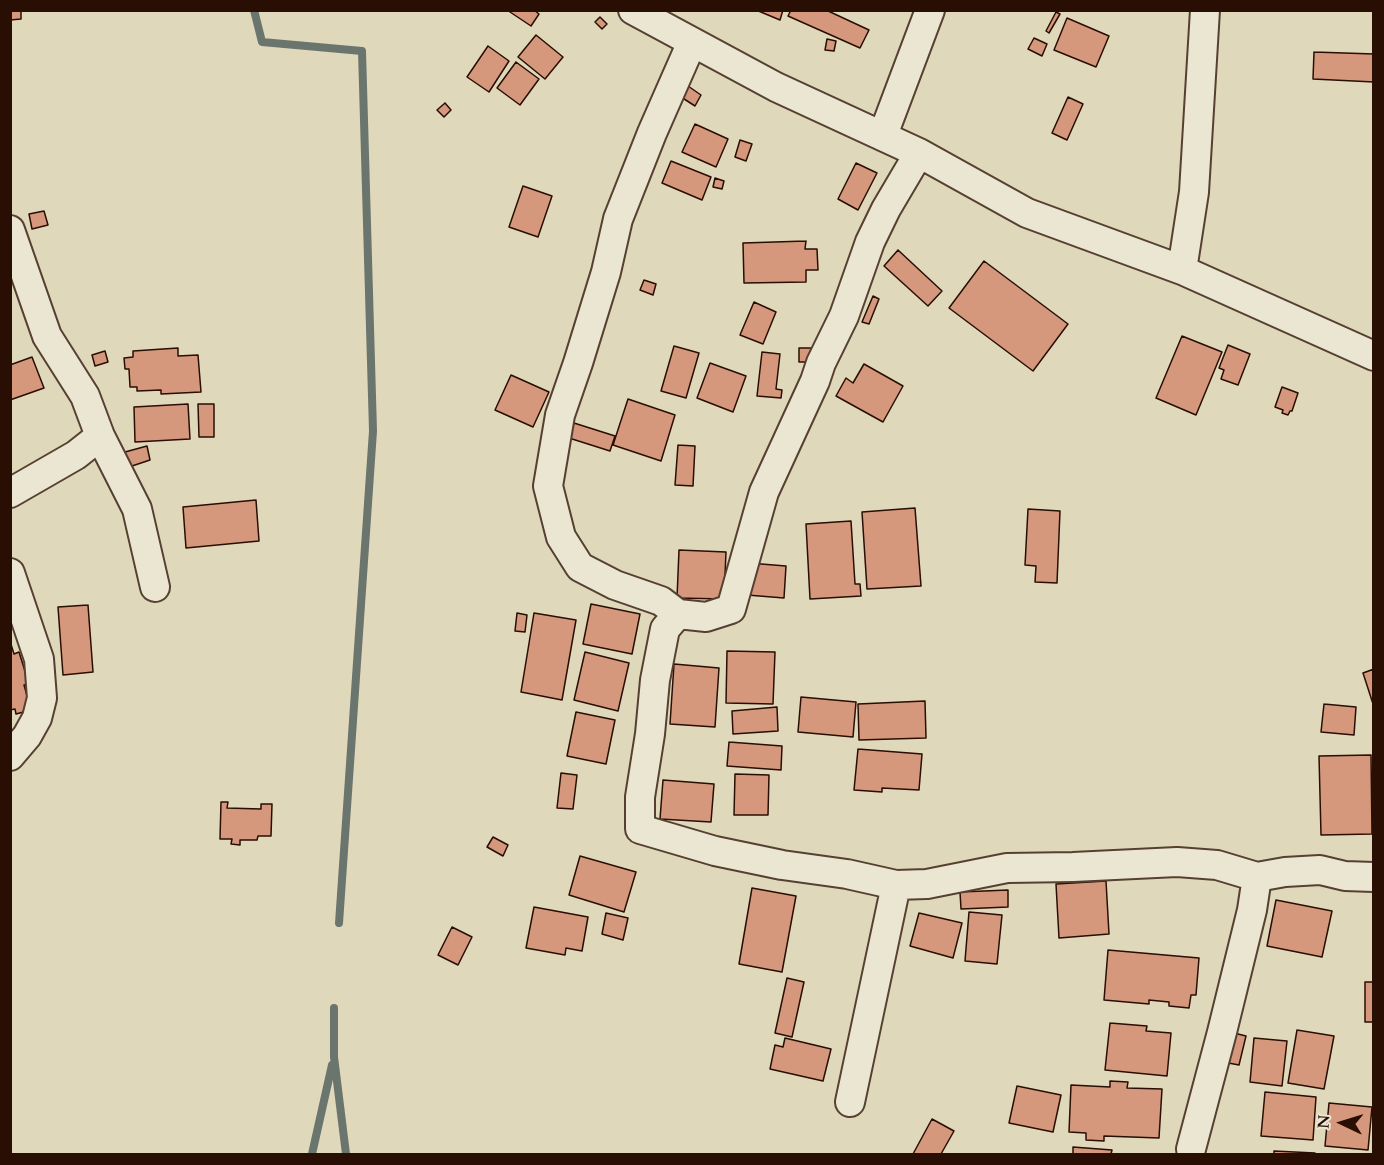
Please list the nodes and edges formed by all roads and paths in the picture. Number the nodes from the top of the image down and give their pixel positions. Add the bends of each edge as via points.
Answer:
1 (633, 10) edge
2 (930, 10) edge
3 (1205, 10) edge
4 (663, 18) edge
5 (692, 42) junction
6 (883, 135) junction
7 (919, 153) junction
8 (10, 230) edge
9 (1182, 270) junction
10 (1374, 356) edge
11 (100, 436) junction
12 (10, 493) edge
13 (10, 573) edge
14 (155, 587) dead end
15 (678, 614) junction
16 (10, 756) edge
17 (1257, 877) junction
18 (1374, 877) edge
19 (896, 885) junction
20 (850, 1102) dead end
21 (1191, 1149) dead end

1 - 4 street
2 - 6 street
3 - 9 street via 1194,192
4 - 5 street
5 - 6 street via 776,87
5 - 15 street via 618,219 606,272 560,415 548,486 561,537 580,567 615,585 661,601
6 - 7 street
7 - 9 street via 1026,213
7 - 15 street via 870,242 844,316 764,492 731,609 706,617
8 - 11 street via 47,336 86,396
9 - 10 street
11 - 12 street via 76,455
11 - 14 street via 137,509
13 - 16 street via 39,659 42,698 37,718
15 - 19 street via 665,629 655,680 640,797 640,829 715,851
17 - 18 street via 1320,870
17 - 19 street via 1217,865 1177,862 1007,868 927,884
17 - 21 street via 1250,921
19 - 20 street

